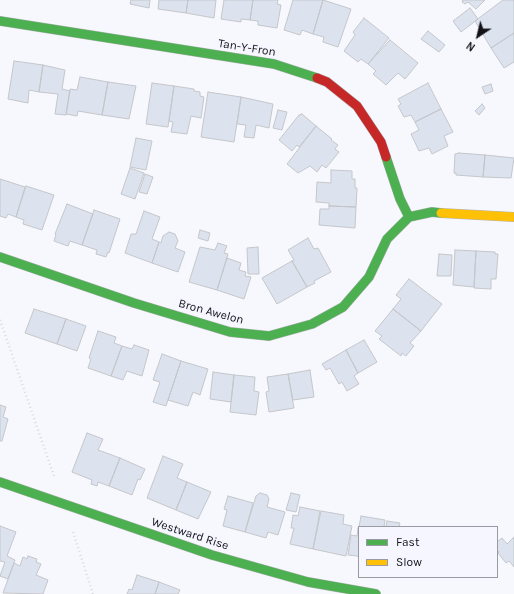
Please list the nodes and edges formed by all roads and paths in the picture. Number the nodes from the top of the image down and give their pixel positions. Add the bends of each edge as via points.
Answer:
1 (0, 21) edge
2 (409, 217) junction
3 (514, 217) edge
4 (0, 257) edge
5 (0, 320) edge
6 (0, 482) edge
7 (64, 504) junction
8 (93, 594) edge
9 (376, 594) edge

1 - 2 street, Tan-Y-Fron via 274,64 327,82 357,106 381,142 400,199
2 - 3 street via 432,212
2 - 4 street, Bron Awelon via 387,239 369,277 343,307 312,324 269,336 230,332 134,303
5 - 7 path
6 - 7 street, Westward Rise
7 - 8 path
7 - 9 street, Westward Rise via 212,555 308,582

